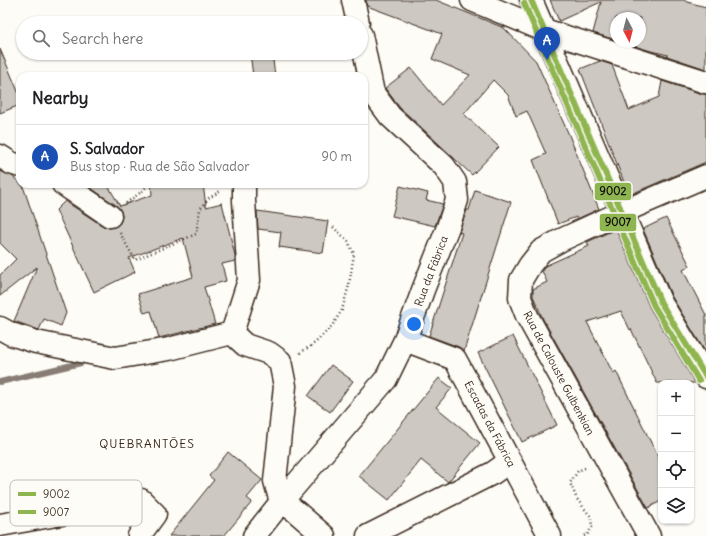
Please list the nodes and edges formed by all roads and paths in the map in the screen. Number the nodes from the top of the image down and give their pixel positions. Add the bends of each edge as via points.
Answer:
1 (354, 0) edge
2 (472, 0) edge
3 (531, 0) edge
4 (357, 16) edge
5 (544, 30) junction
6 (366, 60) edge
7 (706, 82) edge
8 (0, 156) edge
9 (16, 165) edge
10 (706, 176) edge
11 (69, 188) edge
12 (145, 188) edge
13 (222, 188) edge
14 (244, 188) edge
15 (622, 212) junction
16 (110, 216) junction
17 (332, 226) dead end
18 (0, 328) edge
19 (232, 333) junction
20 (405, 340) junction
21 (280, 361) junction
22 (706, 377) edge
23 (605, 457) junction
24 (510, 461) junction
25 (142, 501) edge
26 (281, 502) junction
27 (10, 523) edge
28 (0, 525) edge
29 (644, 534) edge
30 (139, 536) edge
31 (254, 536) edge
32 (324, 536) edge
33 (368, 536) edge
34 (550, 536) edge
35 (584, 536) edge

1 - 4 street
2 - 5 street
3 - 5 street
5 - 7 street
5 - 15 street
6 - 20 street, Rua da Fábrica via 373,93 390,116 444,166 455,182 457,200
8 - 9 street
10 - 15 street, Rua de Calouste Gulbenkian
11 - 16 street
12 - 16 path
13 - 16 path via 200,209 196,234 135,260
14 - 19 street via 249,280
15 - 22 street via 661,303
15 - 23 street, Rua de Calouste Gulbenkian via 541,251 521,280 520,292 527,316
17 - 21 path via 348,241 354,254 350,285 342,310 332,326 315,343 300,353
18 - 19 street via 36,342 115,358 169,349
19 - 21 street via 245,345 269,353
20 - 24 street, Escadas da Fábrica via 455,358
20 - 26 street, Rua da Fábrica via 386,379
21 - 26 street via 285,386 274,481
23 - 29 street, Rua de Calouste Gulbenkian
23 - 35 path via 578,471 570,483 591,517 592,527
24 - 33 street via 493,473
24 - 34 street, Escadas da Fábrica
25 - 30 street via 155,514
26 - 31 street, Rua da Fábrica
26 - 32 street
27 - 28 street

